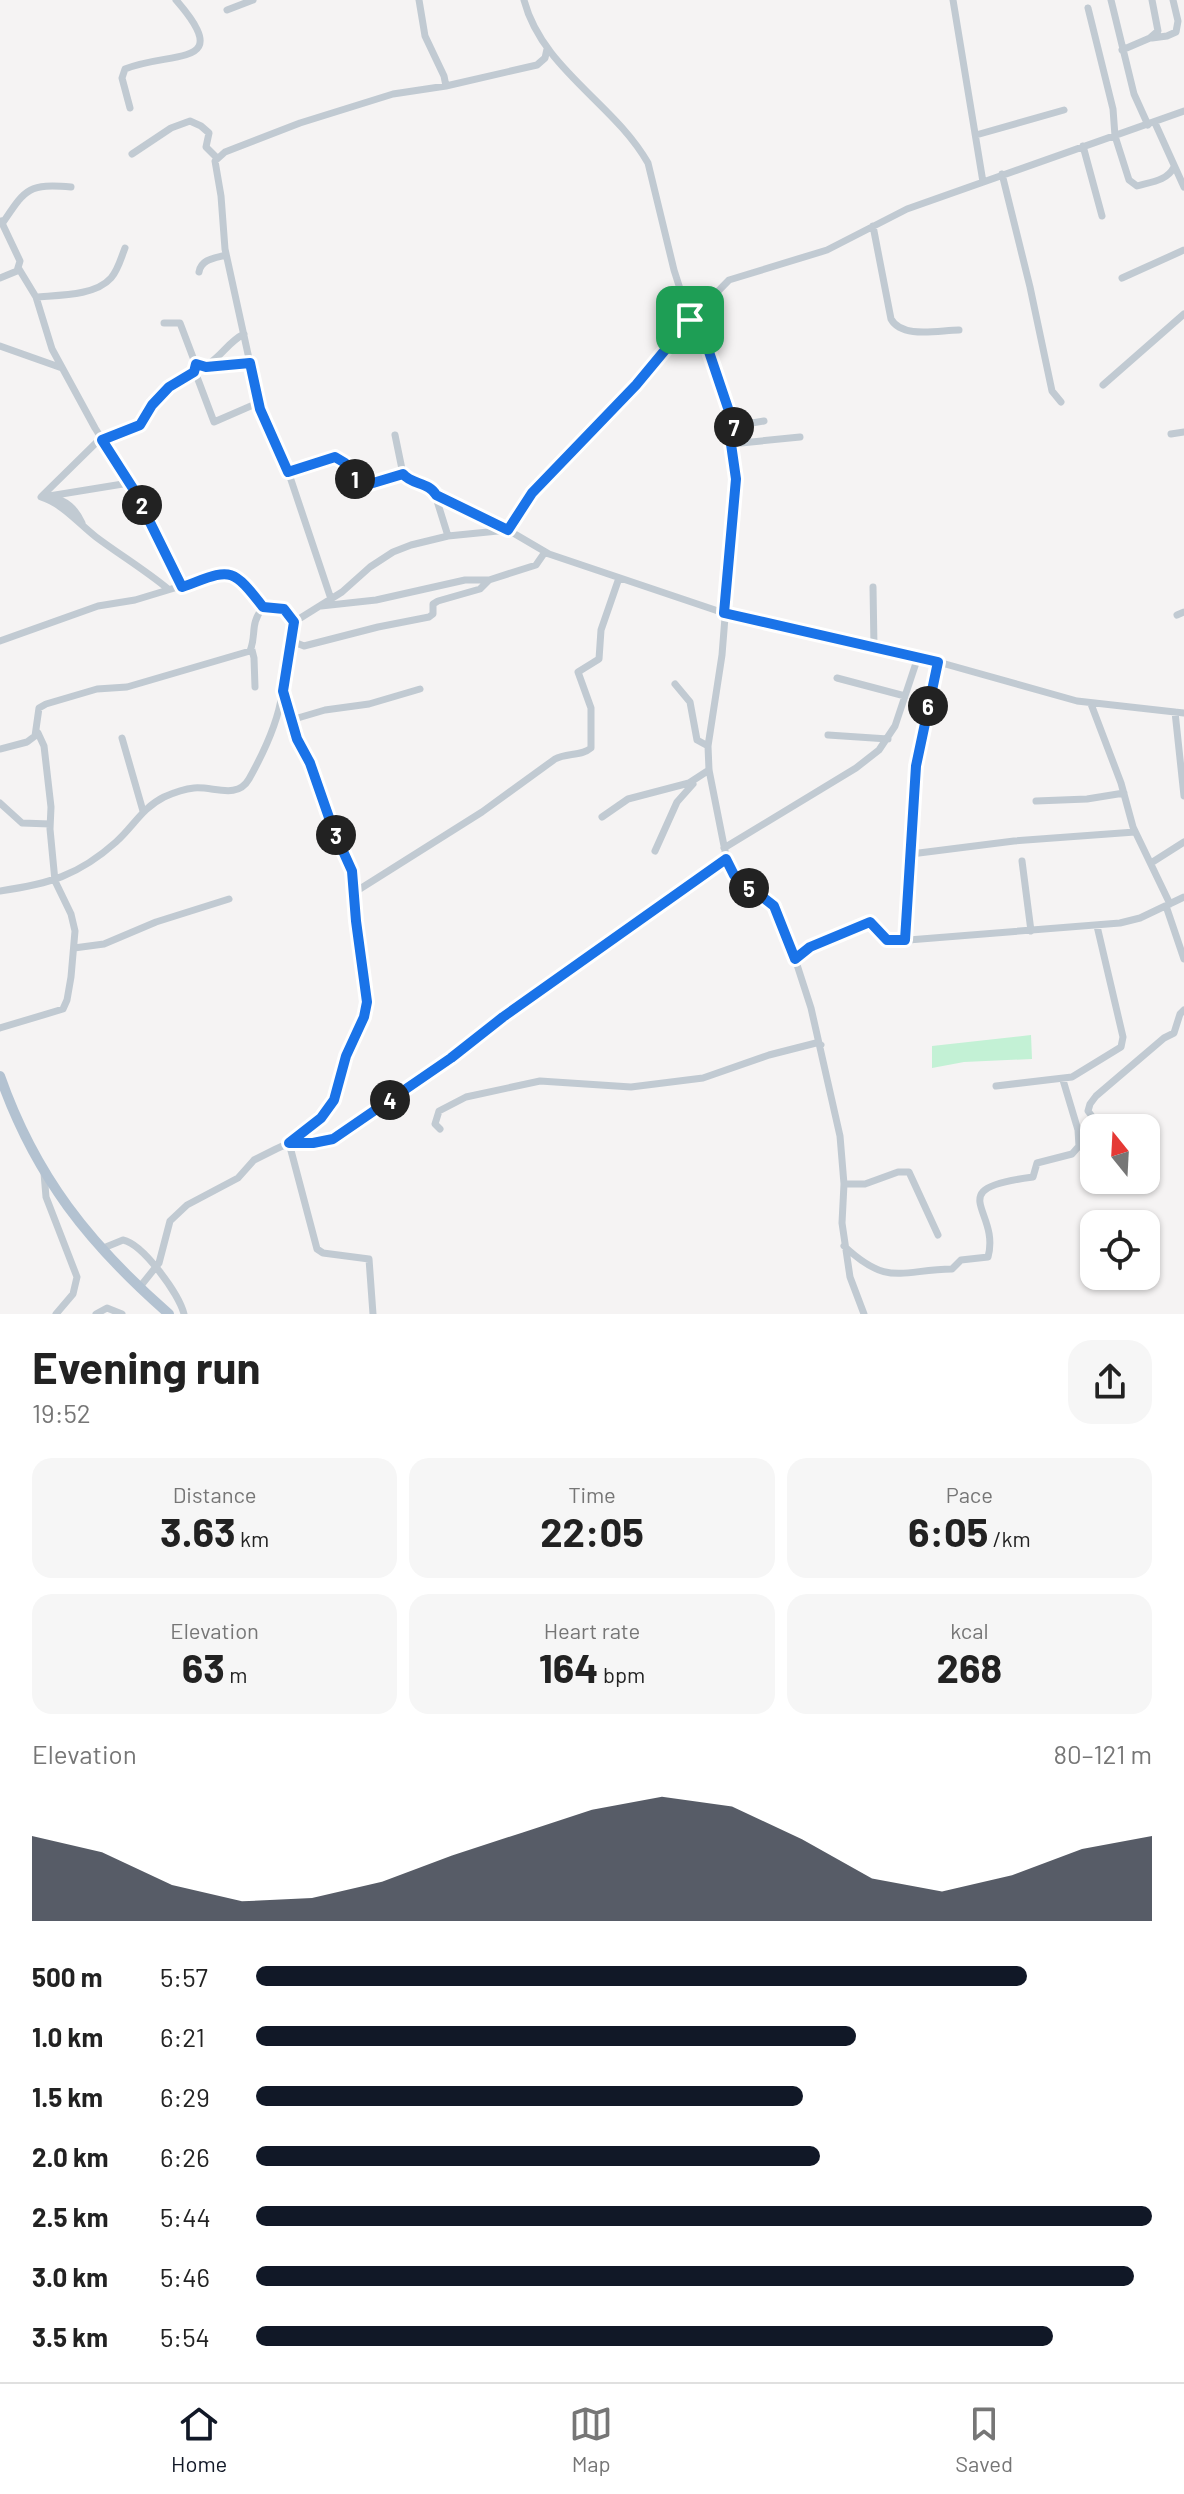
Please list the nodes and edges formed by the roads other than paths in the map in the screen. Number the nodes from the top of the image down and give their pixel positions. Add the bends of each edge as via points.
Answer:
1 (176, 0) edge
2 (253, 0) edge
3 (419, 0) edge
4 (524, 0) edge
5 (953, 0) edge
6 (1111, 0) edge
7 (1152, 0) edge
8 (1173, 0) edge
9 (1088, 8) dead end
10 (227, 10) dead end
11 (1150, 38) junction
12 (547, 49) junction
13 (1122, 50) junction
14 (446, 86) junction
15 (130, 108) dead end
16 (1064, 110) dead end
17 (1184, 111) edge
18 (1151, 124) junction
19 (976, 135) junction
20 (1115, 136) junction
21 (1083, 146) junction
22 (132, 154) dead end
23 (216, 157) junction
24 (1174, 167) junction
25 (1002, 174) junction
26 (983, 182) junction
27 (71, 187) dead end
28 (1184, 187) edge
29 (1102, 216) dead end
30 (1, 222) edge
31 (873, 226) junction
32 (125, 248) dead end
33 (1184, 250) edge
34 (226, 255) junction
35 (19, 269) junction
36 (199, 272) dead end
37 (0, 278) edge
38 (1122, 278) dead end
39 (36, 297) junction
40 (1184, 314) edge
41 (690, 320) junction
42 (164, 323) dead end
43 (959, 330) dead end
44 (244, 334) junction
45 (0, 346) edge
46 (250, 363) junction
47 (206, 367) junction
48 (62, 368) junction
49 (195, 368) junction
50 (1103, 385) dead end
51 (260, 402) junction
52 (1061, 402) dead end
53 (764, 421) dead end
54 (734, 426) junction
55 (1184, 432) edge
56 (1171, 434) dead end
57 (395, 435) dead end
58 (800, 437) dead end
59 (102, 439) junction
60 (731, 444) junction
61 (288, 472) junction
62 (403, 474) junction
63 (129, 483) junction
64 (436, 495) junction
65 (41, 497) junction
66 (508, 530) junction
67 (448, 536) junction
68 (545, 552) junction
69 (619, 578) junction
70 (489, 580) junction
71 (182, 587) junction
72 (873, 587) dead end
73 (168, 589) junction
74 (331, 599) junction
75 (319, 606) junction
76 (263, 607) junction
77 (724, 613) junction
78 (294, 622) junction
79 (289, 640) junction
80 (0, 641) edge
81 (874, 647) junction
82 (252, 650) junction
83 (918, 657) junction
84 (938, 662) junction
85 (837, 678) dead end
86 (675, 684) dead end
87 (255, 687) dead end
88 (420, 689) dead end
89 (283, 691) junction
90 (905, 696) junction
91 (1091, 704) junction
92 (1180, 713) edge
93 (291, 720) junction
94 (38, 733) junction
95 (828, 735) dead end
96 (122, 738) dead end
97 (888, 739) junction
98 (708, 746) junction
99 (0, 749) edge
100 (709, 770) junction
101 (697, 780) junction
102 (1124, 793) junction
103 (1184, 796) edge
104 (1036, 801) dead end
105 (0, 803) edge
106 (143, 811) junction
107 (602, 817) dead end
108 (50, 824) junction
109 (1135, 832) junction
110 (1184, 842) edge
111 (724, 848) junction
112 (655, 851) dead end
113 (911, 854) junction
114 (726, 859) junction
115 (1022, 861) dead end
116 (1151, 863) junction
117 (55, 881) junction
118 (0, 891) edge
119 (355, 892) junction
120 (1184, 897) edge
121 (229, 899) dead end
122 (1168, 905) junction
123 (1097, 926) junction
124 (1031, 931) junction
125 (905, 940) junction
126 (1182, 945) edge
127 (74, 948) junction
128 (795, 959) junction
129 (1184, 959) edge
130 (1184, 1010) edge
131 (0, 1028) edge
132 (1184, 1032) edge
133 (1174, 1033) junction
134 (821, 1045) junction
135 (0, 1076) edge
136 (1063, 1080) junction
137 (996, 1086) dead end
138 (1090, 1114) edge
139 (440, 1129) dead end
140 (289, 1143) junction
141 (44, 1171) junction
142 (844, 1184) junction
143 (938, 1235) dead end
144 (844, 1246) junction
145 (101, 1249) junction
146 (156, 1269) junction
147 (139, 1288) junction
148 (56, 1314) edge
149 (96, 1314) edge
150 (122, 1314) edge
151 (169, 1314) edge
152 (184, 1314) edge
153 (373, 1314) edge
154 (864, 1314) edge

1 - 15 street via 199,30 200,47 187,55 125,69 122,78
2 - 10 street
3 - 14 street via 425,36
4 - 12 street
5 - 19 street
6 - 13 street
7 - 11 street via 1159,28
8 - 11 street via 1176,32
9 - 20 street
11 - 13 street
12 - 14 street via 537,65
12 - 41 street via 648,163
13 - 18 street via 1139,107
14 - 23 street via 393,94
16 - 19 street
17 - 18 street
18 - 20 street
18 - 24 street
19 - 26 street
20 - 21 street
20 - 24 street via 1134,186 1167,177
21 - 25 street
21 - 29 street
22 - 23 street via 190,121 209,133 206,147
23 - 34 street
24 - 28 street
25 - 26 street
25 - 52 street via 1052,391
26 - 31 street
27 - 30 street via 32,187
30 - 35 street via 19,255
31 - 41 street via 827,250 729,280
31 - 43 street via 895,326 905,331
32 - 39 street via 112,276 102,284
33 - 38 street
34 - 36 street via 205,261
34 - 44 street
35 - 37 street
35 - 39 street
39 - 48 street
40 - 50 street
41 - 54 street via 703,334
41 - 66 street via 532,493
42 - 49 street via 180,323
44 - 46 street
44 - 47 street
45 - 48 street
46 - 47 street
46 - 51 street
47 - 49 street
48 - 59 street
49 - 51 street via 214,422
49 - 59 street via 169,387 140,425
51 - 61 street
53 - 54 street
54 - 60 street
55 - 56 street
57 - 62 street
58 - 60 street
59 - 63 street
59 - 65 street
60 - 77 street via 736,479
61 - 62 street via 335,457 363,486
61 - 74 street
62 - 64 street via 433,488
63 - 65 street
63 - 71 street
64 - 66 street
64 - 67 street
65 - 73 street
66 - 67 street
66 - 68 street
67 - 74 street via 393,552
68 - 69 street
68 - 70 street via 536,565
69 - 77 street
69 - 119 street via 601,630 599,659 578,672 591,708 591,748 555,759
70 - 75 street
70 - 79 street via 480,589 435,603 429,617 304,646
71 - 73 street
71 - 76 street via 230,573
72 - 81 street
73 - 80 street via 86,610
74 - 75 street
75 - 78 street
76 - 78 street via 284,609
76 - 82 street via 253,623
77 - 81 street
77 - 98 street
78 - 79 street
79 - 89 street
81 - 83 street
82 - 87 street
82 - 94 street via 127,687 46,704 38,713
83 - 84 street
83 - 90 street
84 - 91 street
84 - 113 street via 916,766
85 - 90 street
86 - 98 street via 689,699 697,740
88 - 93 street
89 - 93 street
89 - 106 street via 270,735 240,789 190,789
90 - 97 street
91 - 92 street
91 - 102 street
92 - 103 street
93 - 119 street via 349,861
94 - 99 street via 27,742
94 - 108 street via 44,746
95 - 97 street
96 - 106 street
97 - 111 street via 856,768
98 - 100 street
100 - 101 street
100 - 111 street
101 - 107 street via 628,799
101 - 112 street via 677,802
102 - 104 street
102 - 109 street
105 - 108 street via 22,823
106 - 117 street via 117,841
108 - 117 street
109 - 113 street
109 - 116 street
110 - 116 street
111 - 114 street
113 - 125 street
114 - 128 street via 734,875 774,906
114 - 140 street via 333,1139
115 - 124 street
116 - 122 street
117 - 118 street
117 - 127 street via 74,922
119 - 140 street via 367,986 364,1017 334,1100 321,1118
120 - 122 street
121 - 127 street via 104,944
122 - 123 street via 1130,921
122 - 126 street
123 - 124 street
123 - 136 street via 1123,1043 1117,1052
124 - 125 street
125 - 128 street via 887,940 870,922 810,947
126 - 129 street
127 - 131 street via 63,1009
128 - 134 street
130 - 133 street
132 - 133 street
133 - 138 street via 1122,1072 1090,1104
134 - 139 street via 662,1084 621,1087 549,1080 519,1085 442,1107 435,1124
134 - 142 street
135 - 141 main road via 19,1128
136 - 137 street
136 - 144 street via 1079,1146 1072,1154 1037,1163 1033,1177 995,1184 982,1193 980,1210 991,1235 988,1257 903,1276 869,1266
140 - 146 street via 254,1160 238,1178 198,1197 173,1217
140 - 153 street via 317,1249 369,1259
141 - 145 main road
141 - 148 street via 46,1197 77,1277 73,1294
142 - 143 street via 909,1172
142 - 144 street
144 - 154 street
145 - 146 street via 129,1241
145 - 147 main road
146 - 147 street
146 - 152 street via 179,1296
147 - 151 main road
149 - 150 street via 107,1308

